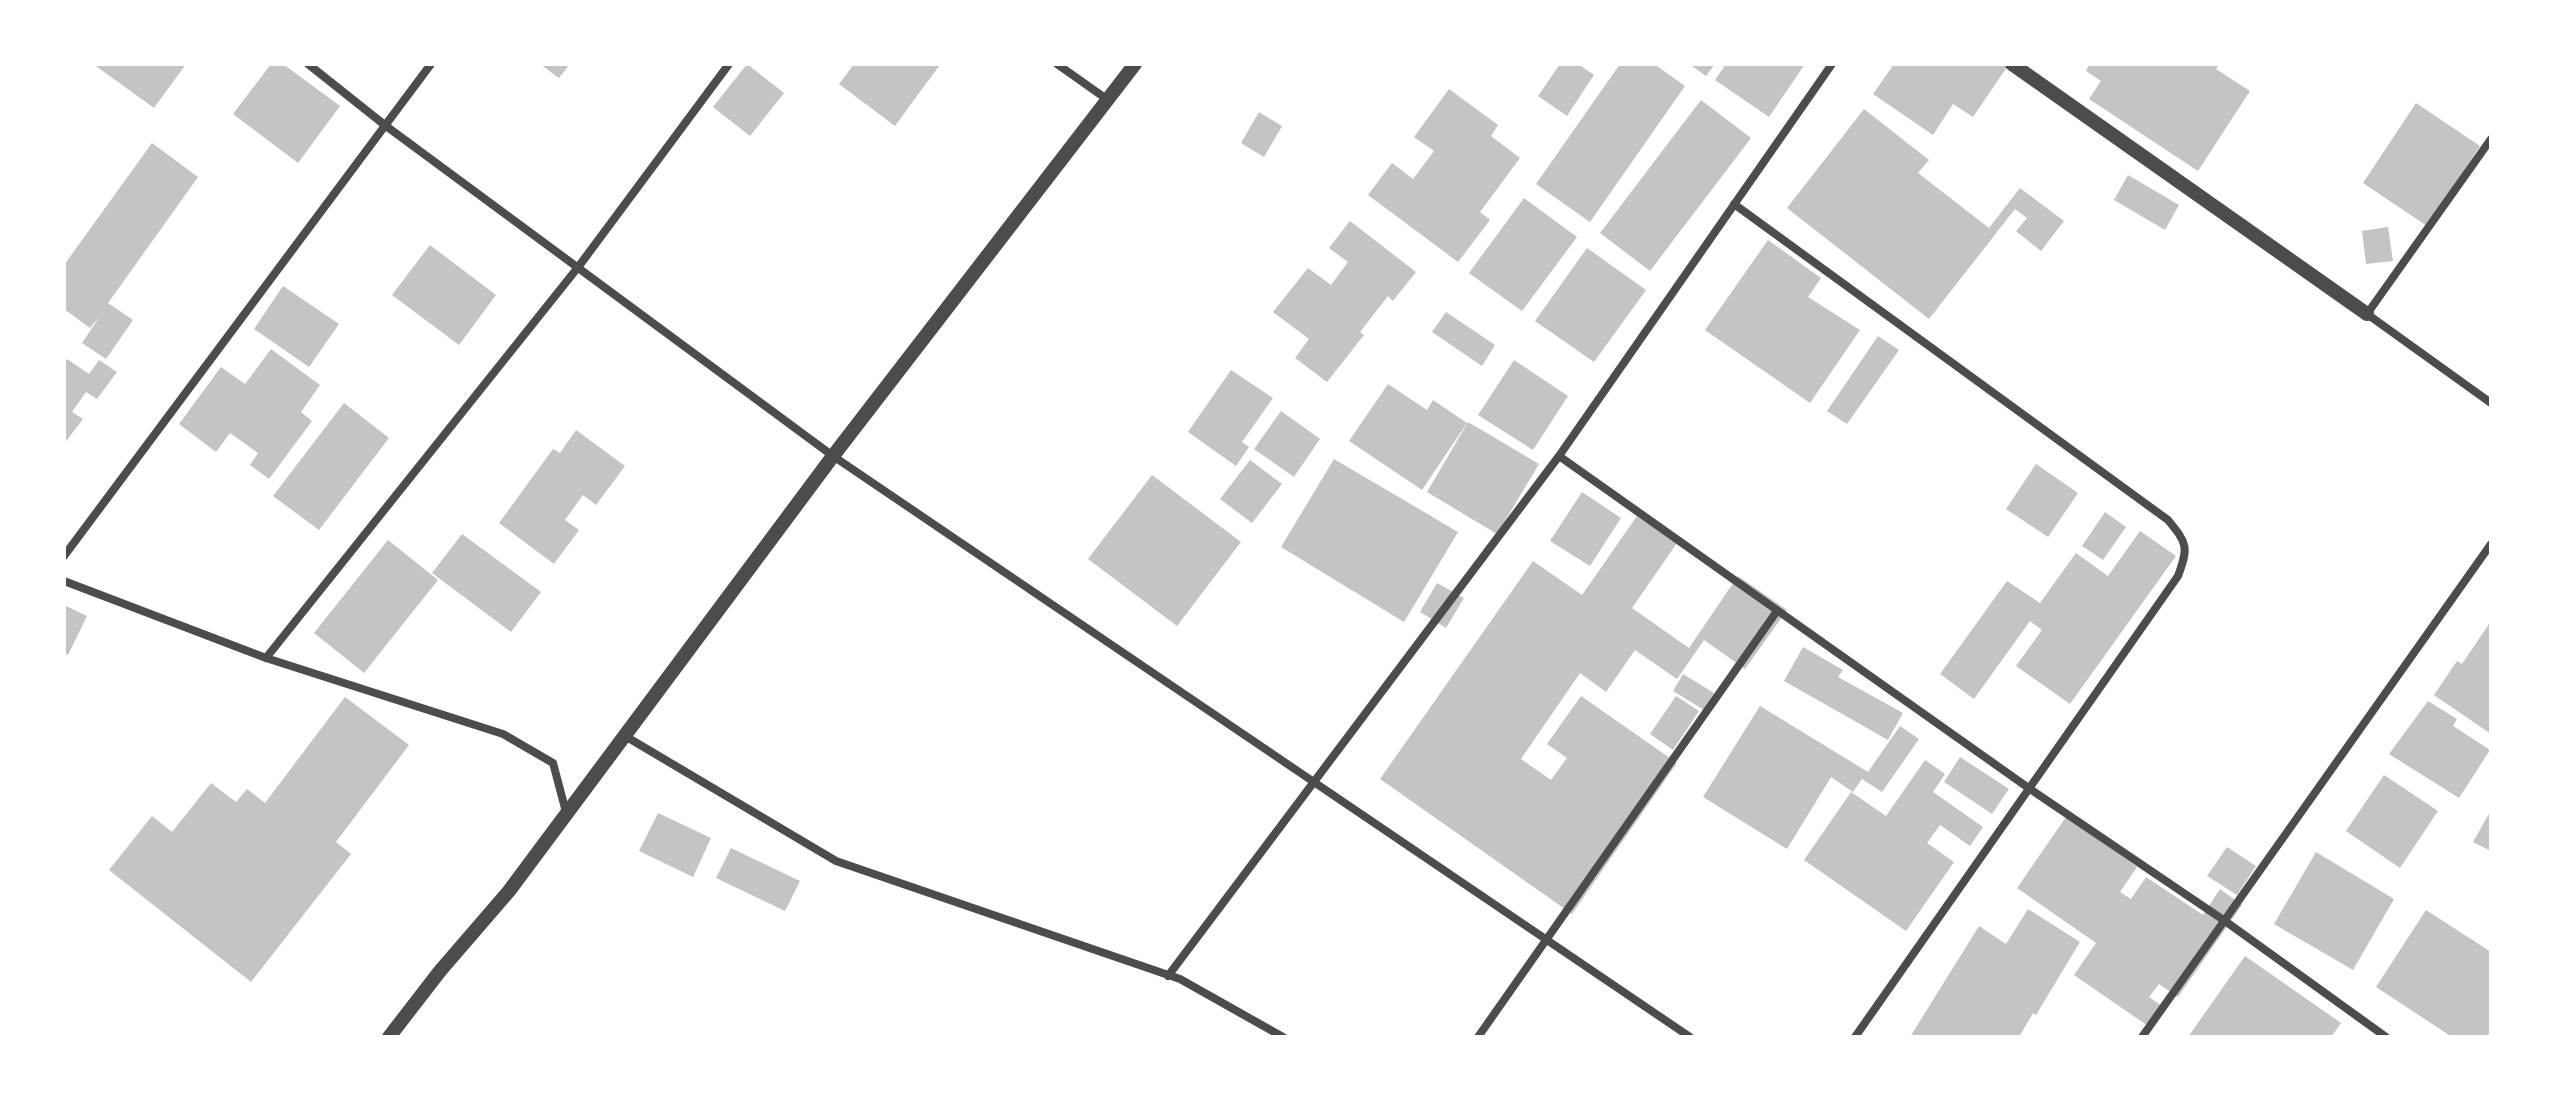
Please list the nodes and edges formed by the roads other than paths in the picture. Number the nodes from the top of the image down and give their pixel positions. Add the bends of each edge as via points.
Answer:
1 (308, 64) edge
2 (431, 64) edge
3 (729, 64) edge
4 (1057, 64) edge
5 (1135, 64) edge
6 (1832, 64) edge
7 (2012, 64) edge
8 (1109, 101) junction
9 (386, 126) junction
10 (2491, 139) edge
11 (1734, 204) junction
12 (579, 266) junction
13 (2367, 314) junction
14 (2491, 403) edge
15 (833, 456) junction
16 (1559, 456) junction
17 (2491, 544) edge
18 (64, 556) edge
19 (64, 581) edge
20 (1777, 611) junction
21 (266, 658) junction
22 (625, 736) junction
23 (1313, 781) junction
24 (2030, 789) junction
25 (566, 812) junction
26 (2225, 921) junction
27 (1546, 939) junction
28 (1168, 976) junction
29 (389, 1037) edge
30 (1283, 1037) edge
31 (1478, 1037) edge
32 (1690, 1037) edge
33 (1855, 1037) edge
34 (2142, 1037) edge
35 (2386, 1037) edge

1 - 9 street
2 - 9 street
3 - 12 street
4 - 8 street
5 - 8 street
6 - 11 street
7 - 13 street
8 - 15 street
9 - 12 street
9 - 18 street
10 - 13 street
11 - 16 street
11 - 24 street via 2168,520 2185,541 2178,576
12 - 15 street
12 - 21 street
13 - 14 street
15 - 22 street
15 - 23 street
16 - 20 street
16 - 23 street
17 - 26 street
19 - 21 street
20 - 24 street
20 - 27 street
21 - 25 street via 503,734 553,763
22 - 25 street
22 - 28 street via 836,861
23 - 27 street
23 - 28 street
24 - 26 street
24 - 33 street
25 - 29 street via 509,891
26 - 34 street
26 - 35 street
27 - 31 street
27 - 32 street
28 - 30 street

